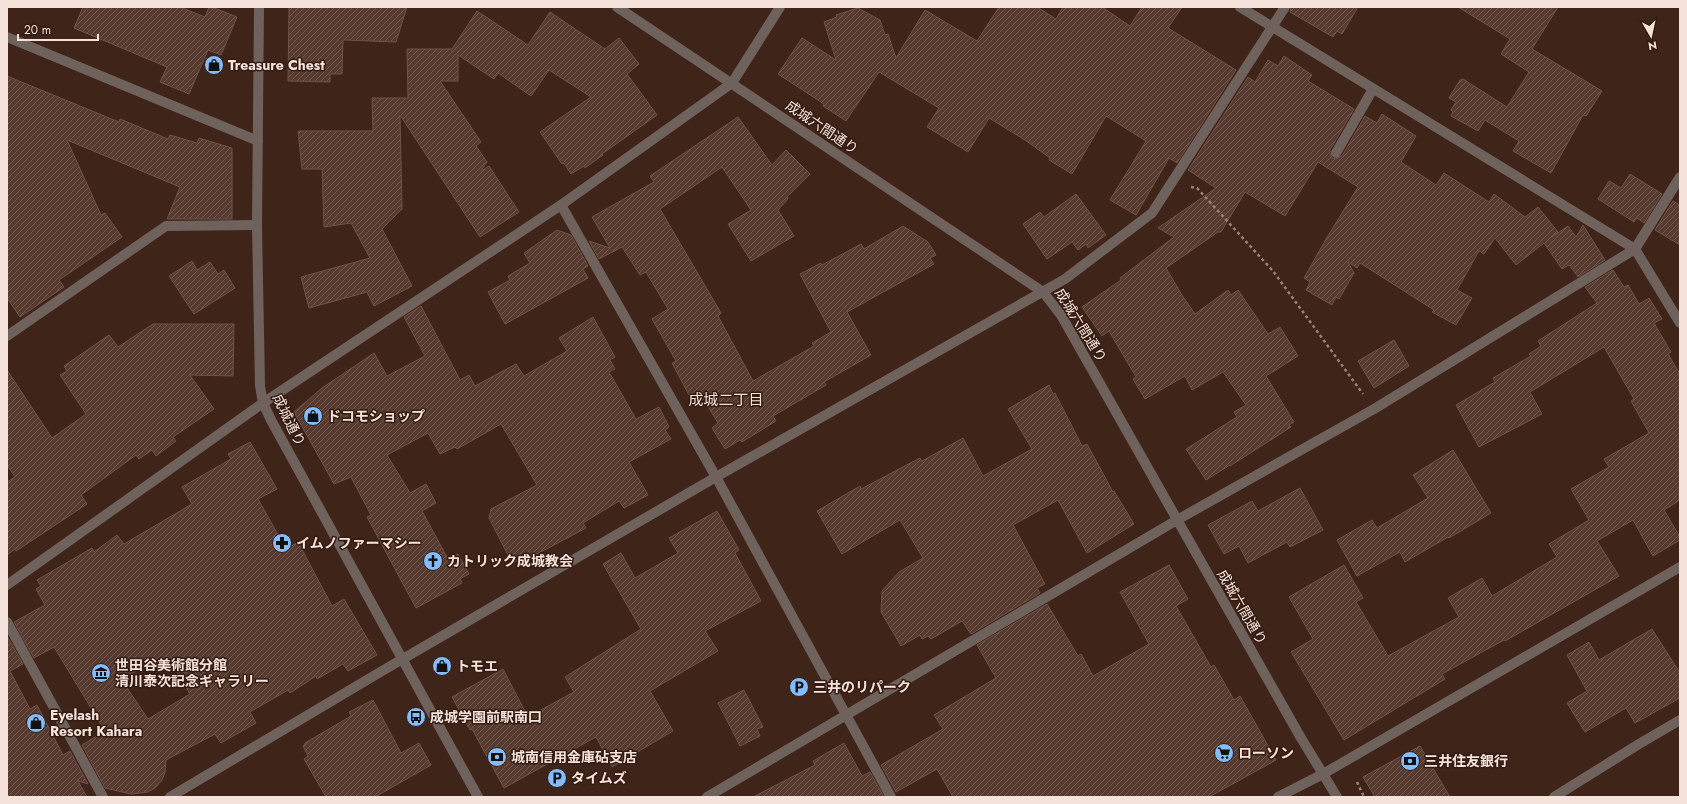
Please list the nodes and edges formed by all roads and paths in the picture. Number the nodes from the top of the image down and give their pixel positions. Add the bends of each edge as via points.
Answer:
1 (259, 7) edge
2 (618, 7) edge
3 (780, 7) edge
4 (1240, 7) edge
5 (1285, 7) edge
6 (1273, 27) junction
7 (7, 37) edge
8 (732, 83) junction
9 (1373, 89) junction
10 (258, 141) junction
11 (1336, 153) dead end
12 (1680, 177) edge
13 (1171, 183) junction
14 (561, 205) junction
15 (257, 224) junction
16 (1635, 249) junction
17 (1043, 292) junction
18 (1680, 323) edge
19 (7, 336) edge
20 (263, 403) junction
21 (1374, 409) junction
22 (716, 477) junction
23 (1177, 520) junction
24 (1680, 567) edge
25 (7, 585) edge
26 (7, 622) edge
27 (403, 659) junction
28 (846, 715) junction
29 (1680, 720) edge
30 (1323, 774) junction
31 (1357, 782) dead end
32 (103, 797) edge
33 (170, 797) edge
34 (478, 797) edge
35 (707, 797) edge
36 (892, 797) edge
37 (1278, 797) edge
38 (1337, 797) edge
39 (1364, 797) edge
40 (1554, 797) edge

1 - 10 street, 成城通り
2 - 8 street, 成城六間通り
3 - 8 street
4 - 6 street
5 - 6 street
6 - 9 street
6 - 13 street
7 - 10 street
8 - 14 street
8 - 17 street, 成城六間通り
9 - 11 street
9 - 16 street
10 - 15 street, 成城通り
12 - 16 street
13 - 17 street via 1152,213 1065,279
13 - 21 path via 1197,188 1273,271
14 - 20 street
14 - 22 street
15 - 19 street via 166,226
15 - 20 street, 成城通り via 260,386
16 - 18 street
16 - 21 street
17 - 22 street
17 - 23 street, 成城六間通り via 1061,315
20 - 25 street
20 - 27 street, 成城通り
21 - 23 street
22 - 27 street
22 - 28 street
23 - 28 street
23 - 30 street, 成城六間通り
24 - 30 street
26 - 32 street
27 - 33 street
27 - 34 street, 成城通り
28 - 35 street
28 - 36 street
29 - 40 street
30 - 37 street
30 - 38 street, 成城六間通り
31 - 39 path

